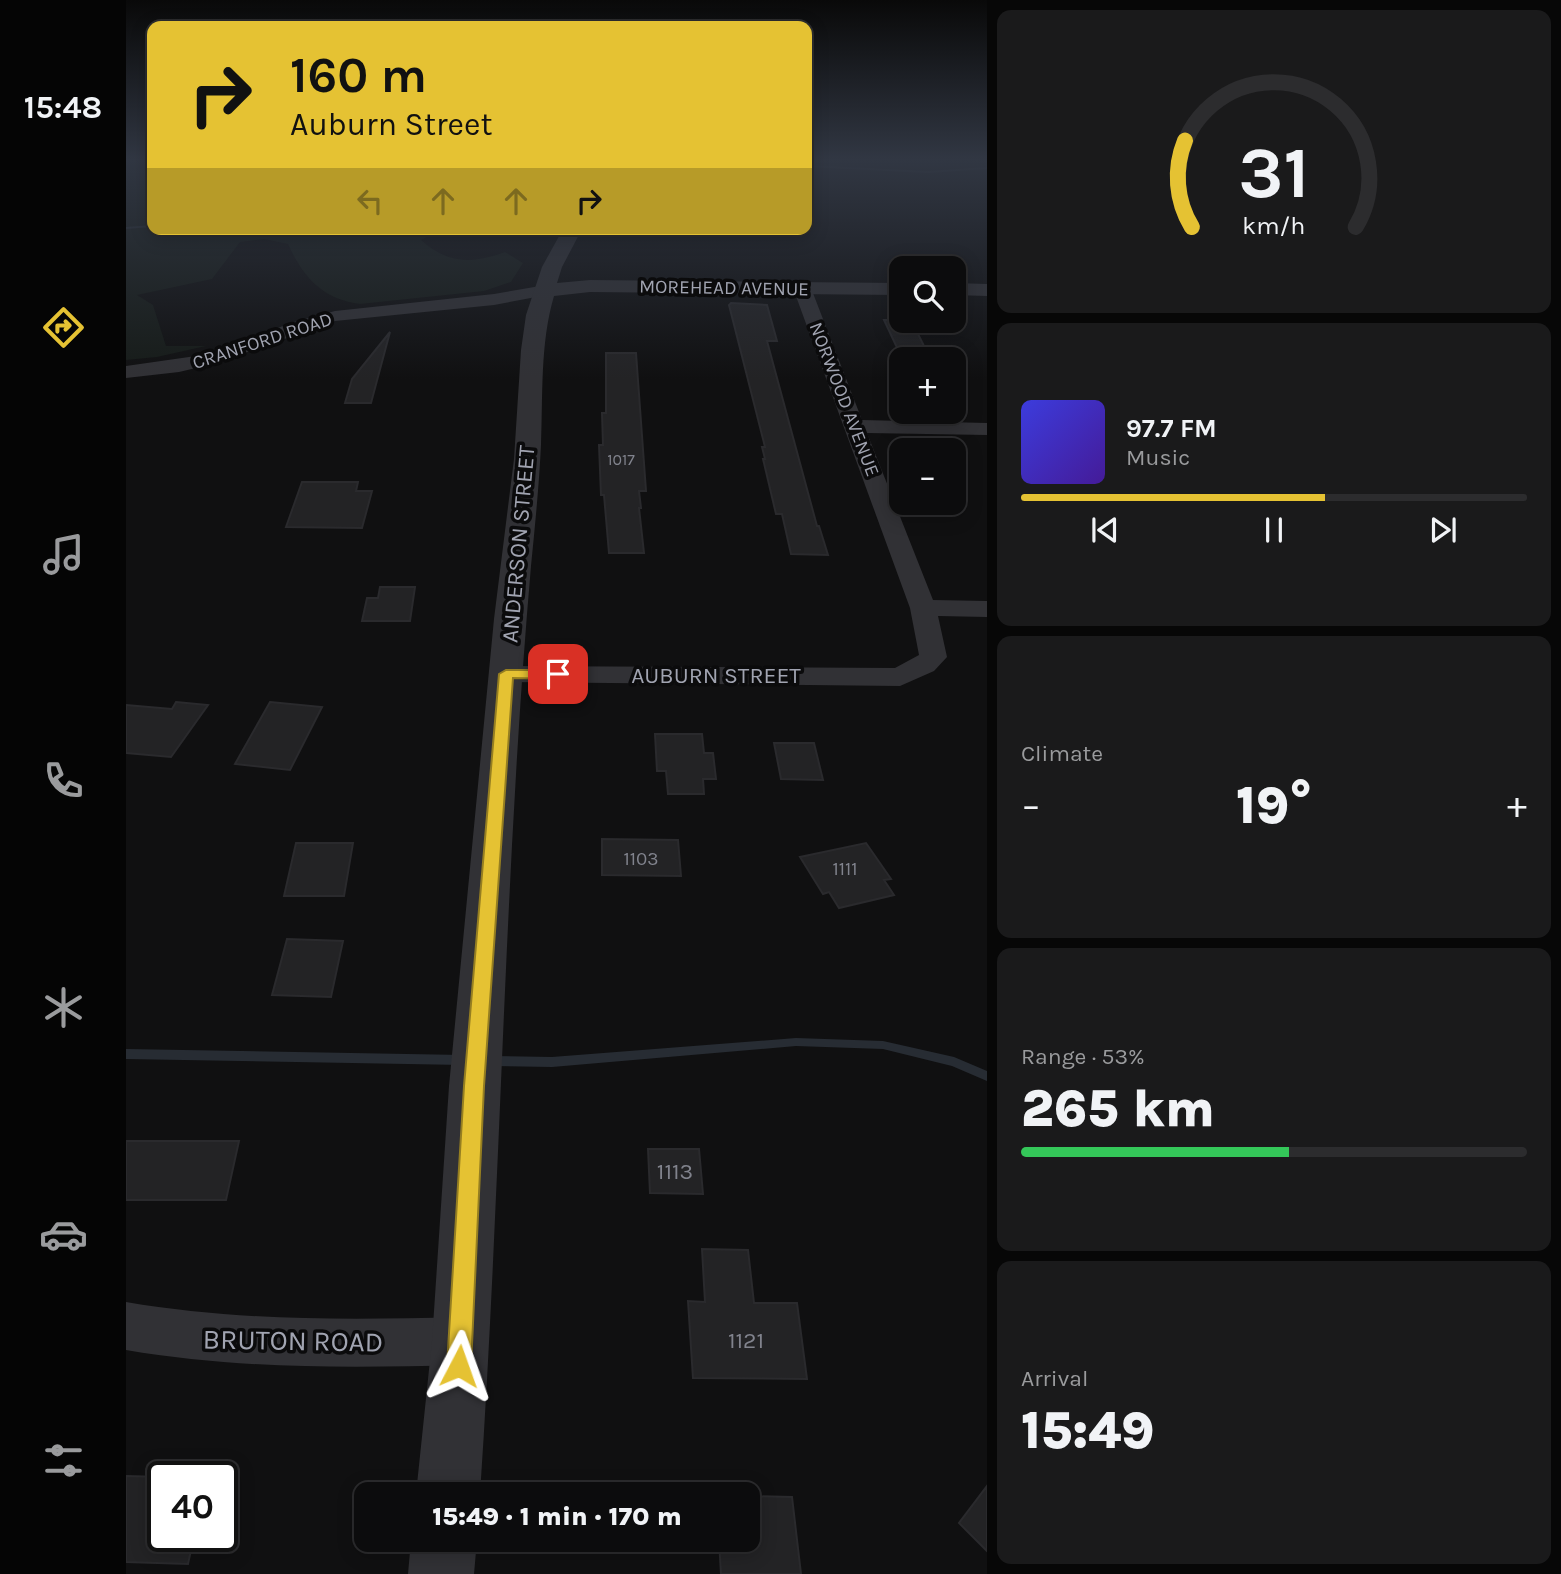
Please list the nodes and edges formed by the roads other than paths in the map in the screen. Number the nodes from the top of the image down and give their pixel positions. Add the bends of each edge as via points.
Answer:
1 (570, 235) edge
2 (802, 288) junction
3 (889, 289) edge
4 (966, 289) edge
5 (987, 289) edge
6 (546, 290) junction
7 (482, 302) junction
8 (537, 315) junction
9 (126, 372) edge
10 (856, 426) junction
11 (987, 429) edge
12 (923, 608) junction
13 (987, 609) edge
14 (924, 665) joint
15 (506, 674) junction
16 (126, 1326) edge
17 (461, 1341) junction
18 (449, 1482) edge
19 (443, 1552) edge
20 (441, 1574) edge

1 - 6 street, ANDERSON STREET via 552,267
2 - 3 street, MOREHEAD AVENUE
2 - 6 street, MOREHEAD AVENUE via 590,286
2 - 10 street, NORWOOD AVENUE
4 - 5 street
6 - 7 street, CRANFORD ROAD
6 - 8 street, ANDERSON STREET
7 - 8 street, CRANFORD ROAD via 510,305
7 - 9 street, CRANFORD ROAD via 391,307 334,316 207,360
8 - 15 street, ANDERSON STREET
10 - 11 street
10 - 12 street, NORWOOD AVENUE
12 - 13 street
12 - 14 street, NORWOOD AVENUE via 933,657
14 - 15 street, AUBURN STREET via 900,677
15 - 17 street, ANDERSON STREET via 474,1086
16 - 17 street, BRUTON ROAD via 184,1338 306,1345
17 - 18 street, ANDERSON STREET
19 - 20 street

